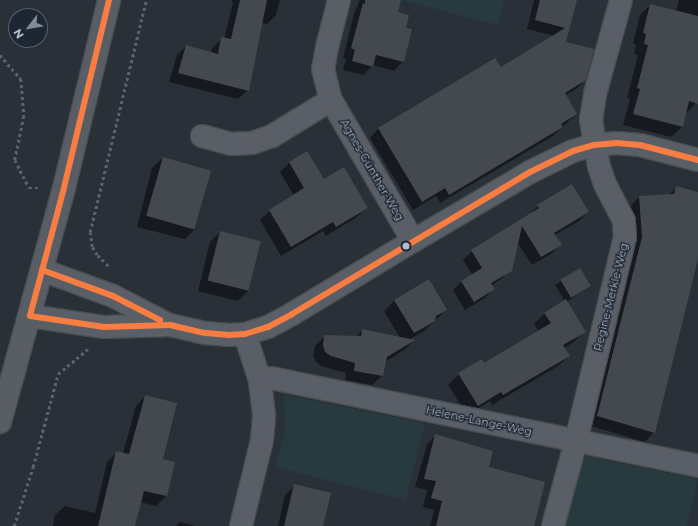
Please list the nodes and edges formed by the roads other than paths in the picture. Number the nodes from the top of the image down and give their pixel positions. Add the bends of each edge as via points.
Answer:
1 (109, 0) edge
2 (339, 0) edge
3 (621, 0) edge
4 (331, 100) junction
5 (202, 136) dead end
6 (594, 145) junction
7 (698, 160) edge
8 (413, 241) junction
9 (42, 270) junction
10 (30, 316) junction
11 (170, 325) junction
12 (245, 334) junction
13 (260, 381) junction
14 (0, 422) edge
15 (576, 441) junction
16 (698, 466) edge
17 (241, 526) edge
18 (552, 526) edge

1 - 9 main road
2 - 4 street, Agnes-Günther-Weg via 324,69
3 - 6 street, Regine-Merkle-Weg via 595,94 591,120
4 - 5 street via 272,136 252,143 231,144
4 - 8 street, Agnes-Günther-Weg
6 - 7 street via 640,145
6 - 8 street via 550,162
6 - 15 street, Regine-Merkle-Weg via 598,167 624,221 625,237
8 - 12 street via 292,314 268,327
9 - 10 main road
9 - 11 street via 114,296
10 - 11 street via 104,327
10 - 14 main road
11 - 12 street via 206,333
12 - 13 street
13 - 15 street, Helene-Lange-Weg via 271,378
13 - 17 street via 264,415 262,440
15 - 16 street, Helene-Lange-Weg
15 - 18 street, Regine-Merkle-Weg

